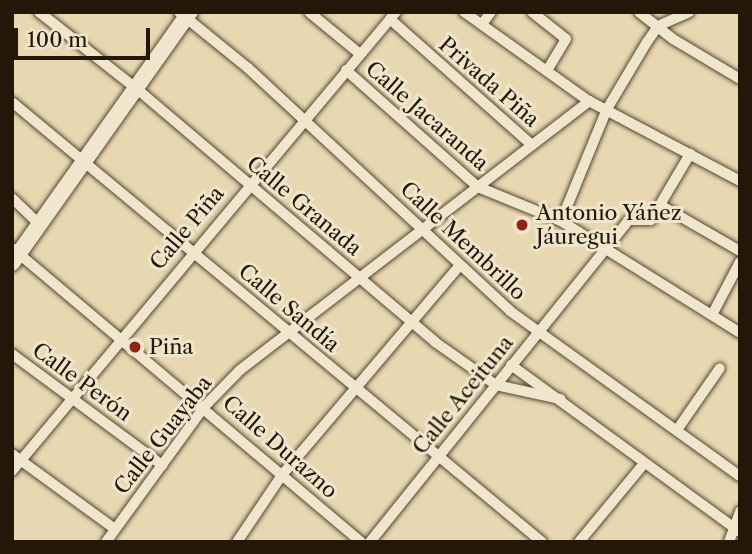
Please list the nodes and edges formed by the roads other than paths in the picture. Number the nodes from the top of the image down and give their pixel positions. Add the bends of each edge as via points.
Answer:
1 (39, 12) edge
2 (309, 12) edge
3 (464, 12) edge
4 (491, 12) edge
5 (532, 12) edge
6 (639, 12) edge
7 (689, 12) edge
8 (185, 14) edge
9 (393, 16) edge
10 (482, 24) junction
11 (658, 26) junction
12 (360, 54) junction
13 (346, 70) junction
14 (547, 71) junction
15 (740, 79) edge
16 (137, 89) junction
17 (589, 101) junction
18 (12, 102) edge
19 (607, 109) junction
20 (304, 120) junction
21 (532, 145) junction
22 (690, 154) junction
23 (86, 162) junction
24 (740, 181) edge
25 (249, 184) junction
26 (478, 187) junction
27 (12, 198) edge
28 (662, 206) junction
29 (561, 221) junction
30 (39, 224) junction
31 (420, 228) junction
32 (605, 248) junction
33 (740, 251) edge
34 (192, 252) junction
35 (14, 255) edge
36 (740, 262) edge
37 (460, 265) junction
38 (357, 276) junction
39 (712, 316) junction
40 (411, 321) junction
41 (287, 330) junction
42 (538, 332) junction
43 (740, 332) edge
44 (121, 338) junction
45 (12, 354) edge
46 (511, 365) junction
47 (720, 368) dead end
48 (496, 385) junction
49 (354, 387) junction
50 (71, 397) junction
51 (560, 399) junction
52 (204, 407) junction
53 (677, 430) junction
54 (438, 456) junction
55 (17, 457) edge
56 (162, 465) junction
57 (643, 465) junction
58 (12, 471) edge
59 (282, 475) junction
60 (740, 476) edge
61 (740, 511) edge
62 (115, 529) junction
63 (736, 529) edge
64 (106, 542) edge
65 (237, 542) edge
66 (361, 542) edge
67 (370, 542) edge
68 (542, 542) edge
69 (579, 542) edge
70 (729, 542) edge

1 - 16 street, Calle Granada
2 - 12 street
3 - 10 street
4 - 10 street
5 - 14 street via 566,38
6 - 11 street
7 - 11 street
8 - 16 street
8 - 20 street, Calle Membrillo
9 - 12 street, Calle Piña
9 - 21 street, Privada Piña
10 - 14 street
11 - 15 street
11 - 19 street
12 - 13 street, Calle Piña
13 - 20 street, Calle Piña
13 - 26 street, Calle Jacaranda
14 - 17 street
16 - 23 street
16 - 25 street, Calle Granada
17 - 19 street
17 - 21 street, Calle Guayaba
18 - 23 street, Calle Sandía
19 - 22 street
19 - 29 street
20 - 25 street, Calle Piña
20 - 31 street, Calle Membrillo
21 - 26 street, Calle Guayaba
22 - 24 street
22 - 28 street
23 - 30 street
23 - 34 street, Calle Sandía
25 - 34 street, Calle Piña
25 - 38 street, Calle Granada
26 - 29 street, Calle Jacaranda
26 - 31 street, Calle Guayaba
27 - 30 street
28 - 32 street, Calle Aceituna via 649,222 632,218
28 - 33 street
29 - 32 street, Calle Jacaranda
30 - 35 street
31 - 37 street, Calle Membrillo
31 - 38 street, Calle Guayaba
32 - 39 street, Calle Jacaranda
32 - 42 street, Calle Aceituna
34 - 41 street, Calle Sandía
34 - 44 street, Calle Piña
35 - 44 street, Calle Durazno
36 - 39 street
37 - 40 street
37 - 42 street, Calle Membrillo
38 - 40 street, Calle Granada
38 - 41 street, Calle Guayaba
39 - 43 street, Calle Jacaranda
40 - 48 street, Calle Granada
40 - 49 street
41 - 49 street, Calle Sandía
41 - 52 street, Calle Guayaba
42 - 46 street, Calle Aceituna
42 - 53 street, Calle Membrillo
44 - 50 street, Calle Piña
44 - 52 street, Calle Durazno
45 - 50 street, Calle Perón
46 - 48 street, Calle Aceituna
46 - 51 street, Calle Granada
47 - 53 street
48 - 51 street, Calle Granada
48 - 54 street, Calle Aceituna
49 - 54 street, Calle Sandía
49 - 59 street
50 - 55 street, Calle Piña
50 - 56 street, Calle Perón
51 - 57 street, Calle Granada
52 - 56 street, Calle Guayaba
52 - 59 street, Calle Durazno
53 - 60 street, Calle Membrillo
54 - 67 street, Calle Aceituna
54 - 68 street, Calle Sandía
55 - 58 street, Calle Piña
55 - 62 street
56 - 62 street, Calle Guayaba
57 - 63 street, Calle Granada
57 - 69 street
59 - 65 street
59 - 66 street, Calle Durazno
61 - 63 street
62 - 64 street, Calle Guayaba
63 - 70 street

